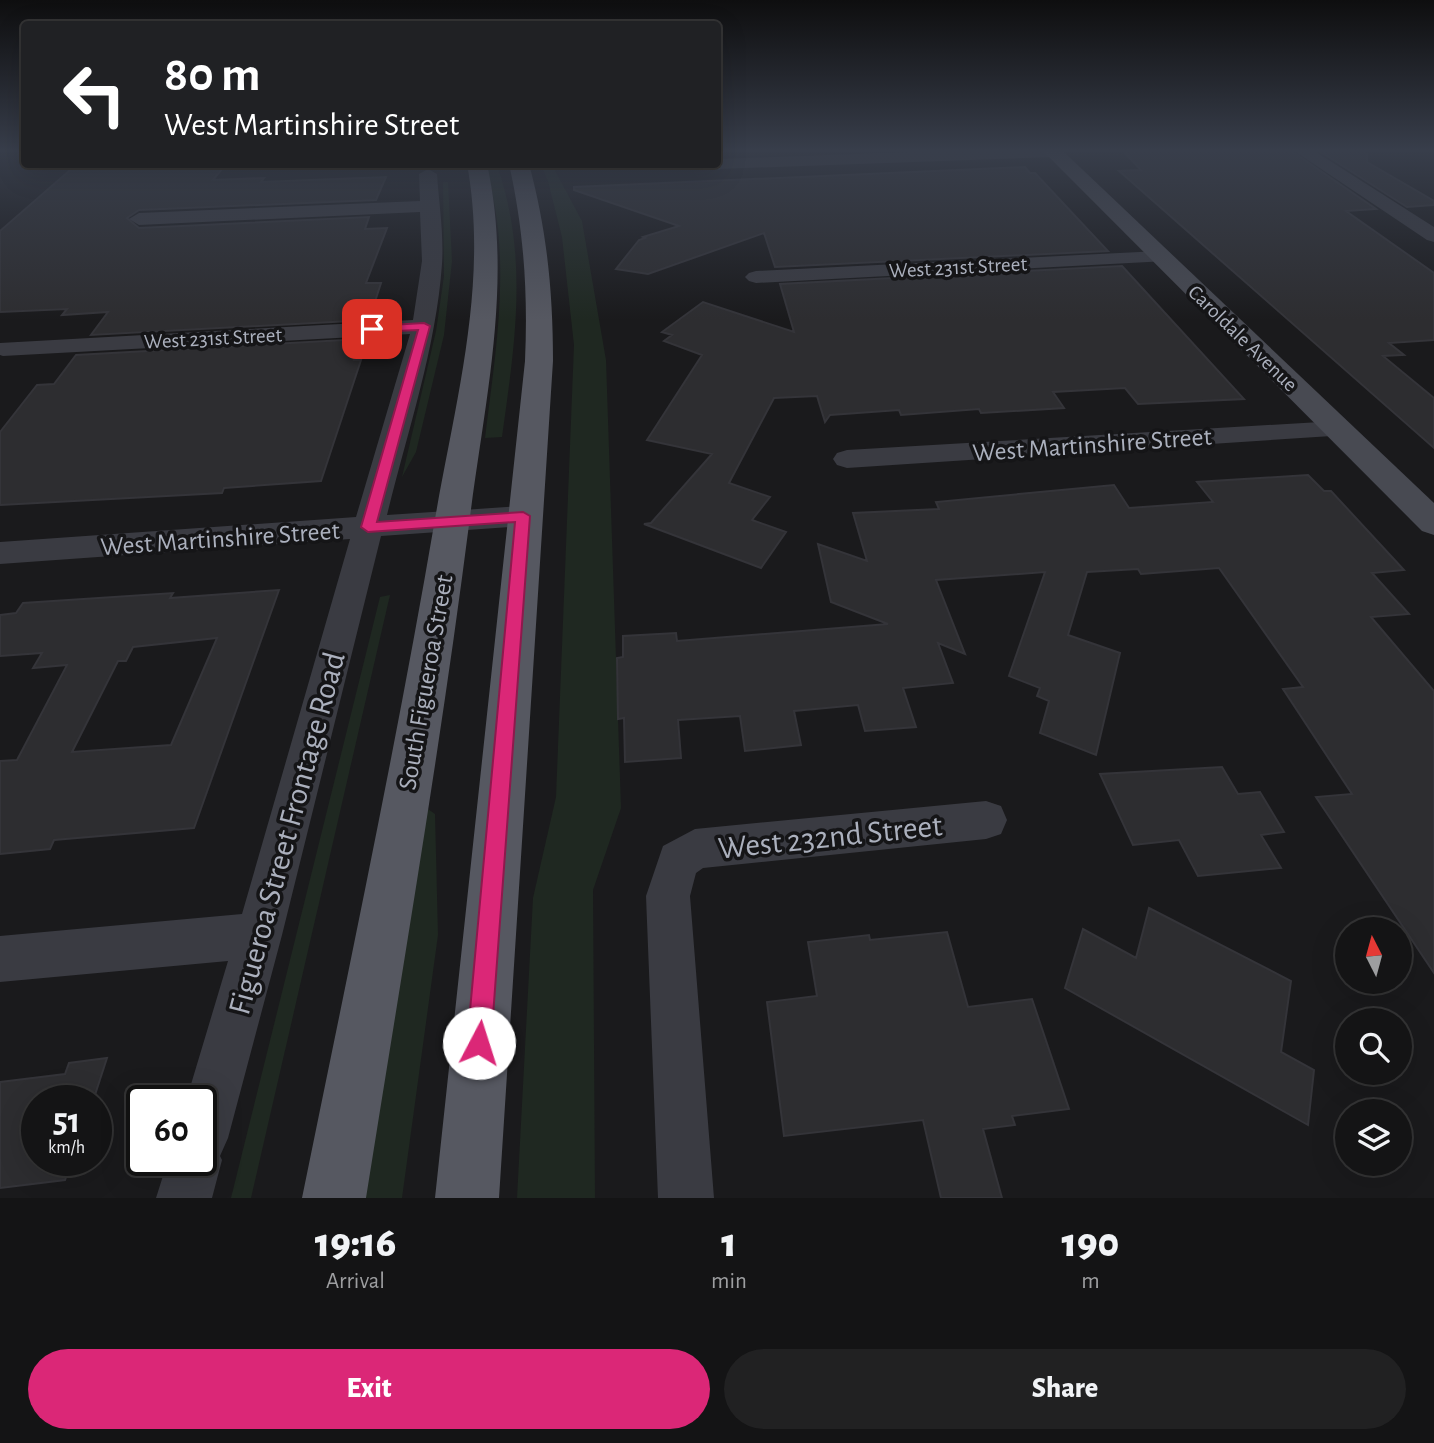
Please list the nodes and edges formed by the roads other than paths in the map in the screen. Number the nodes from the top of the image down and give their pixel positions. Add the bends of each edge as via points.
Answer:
1 (388, 208) edge
2 (431, 208) edge
3 (485, 208) edge
4 (530, 208) edge
5 (1110, 208) edge
6 (1391, 208) edge
7 (139, 219) dead end
8 (1434, 236) edge
9 (1160, 257) junction
10 (756, 277) dead end
11 (424, 326) junction
12 (3, 349) dead end
13 (1337, 429) junction
14 (847, 459) dead end
15 (523, 516) junction
16 (452, 521) junction
17 (1434, 523) edge
18 (368, 527) junction
19 (0, 553) edge
20 (986, 820) dead end
21 (259, 935) junction
22 (0, 960) edge
23 (216, 1085) edge
24 (190, 1176) edge
25 (184, 1198) edge
26 (334, 1198) edge
27 (467, 1198) edge
28 (686, 1198) edge

1 - 7 street
2 - 11 street, Figueroa Street Frontage Road via 432,261
3 - 16 main road, South Figueroa Street via 486,277
4 - 15 main road via 537,235 541,344
5 - 9 street, Caroldale Avenue
6 - 8 street
9 - 10 street, West 231st Street
9 - 13 street, Caroldale Avenue
11 - 12 street, West 231st Street
11 - 18 street, Figueroa Street Frontage Road
13 - 14 street, West Martinshire Street
13 - 17 street, Caroldale Avenue
15 - 16 street, West Martinshire Street
15 - 27 main road
16 - 18 street, West Martinshire Street
16 - 26 main road, South Figueroa Street
18 - 19 street, West Martinshire Street
18 - 21 street, Figueroa Street Frontage Road
20 - 28 street, West 232nd Street via 695,849 678,861 668,896
21 - 22 street
21 - 23 street, Figueroa Street Frontage Road
24 - 25 street

